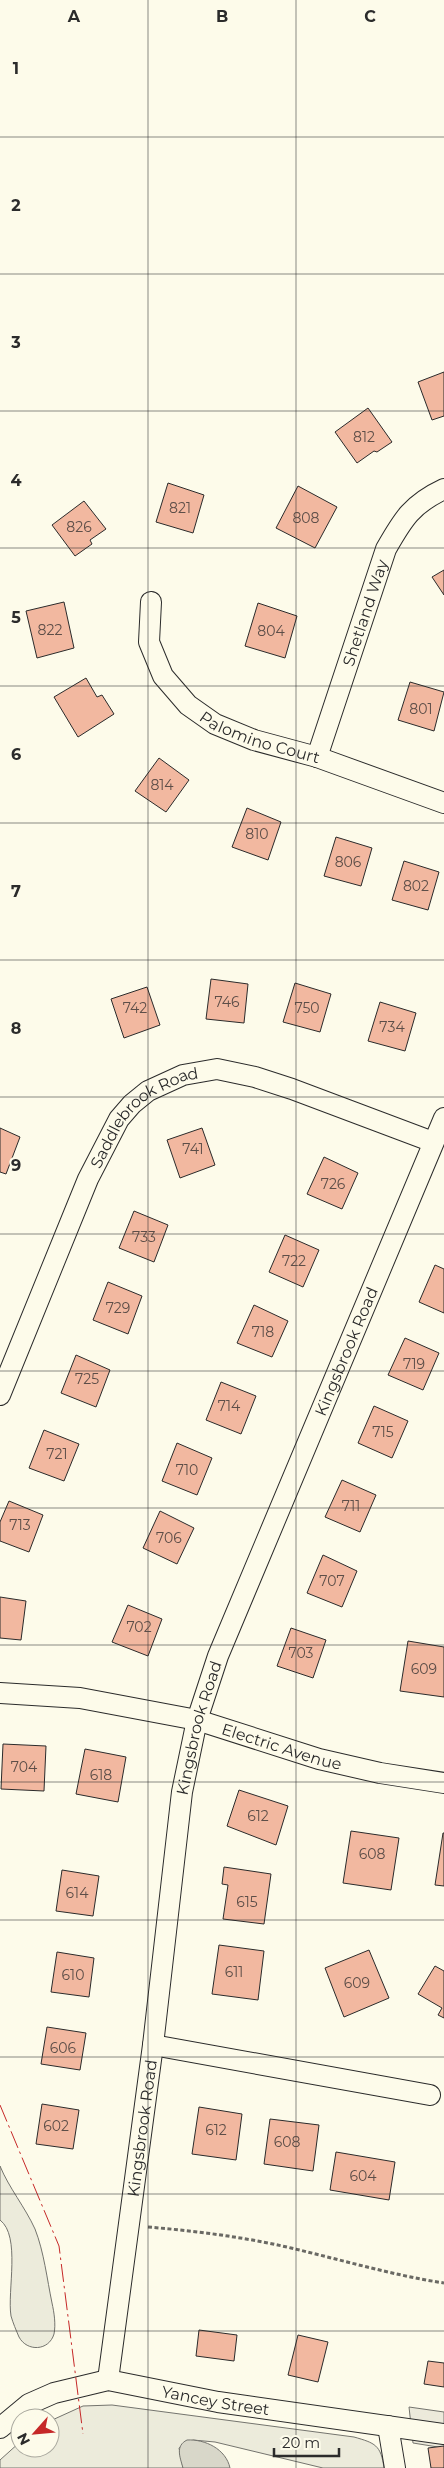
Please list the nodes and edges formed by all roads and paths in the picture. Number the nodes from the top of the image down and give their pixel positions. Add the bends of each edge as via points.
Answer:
1 (444, 489) edge
2 (151, 602) dead end
3 (317, 757) junction
4 (444, 802) edge
5 (444, 1118) edge
6 (433, 1142) junction
7 (0, 1394) edge
8 (0, 1693) edge
9 (197, 1720) junction
10 (444, 1783) edge
11 (153, 2045) junction
12 (430, 2095) dead end
13 (129, 2226) junction
14 (444, 2283) edge
15 (108, 2380) junction
16 (388, 2426) junction
17 (0, 2428) edge
18 (444, 2434) edge
19 (395, 2468) edge

1 - 3 street, Shetland Way via 420,501 386,549
2 - 3 street, Palomino Court via 149,642 163,676 188,705 215,724 254,740
3 - 4 street, Palomino Court
5 - 6 street, Kingsbrook Road
6 - 7 street, Saddlebrook Road via 292,1089 217,1069 183,1075 148,1090 119,1120 88,1179
6 - 9 street, Kingsbrook Road via 218,1656
8 - 9 street, Electric Avenue via 80,1698
9 - 10 street, Electric Avenue via 319,1758 380,1773
9 - 11 street, Kingsbrook Road via 182,1792
11 - 12 street
11 - 13 street, Kingsbrook Road
13 - 14 path via 222,2234
13 - 15 street, Kingsbrook Road
15 - 16 street, Yancey Street via 218,2402
15 - 17 street, Yancey Street via 54,2393 29,2404
16 - 18 street, Yancey Street
16 - 19 street

